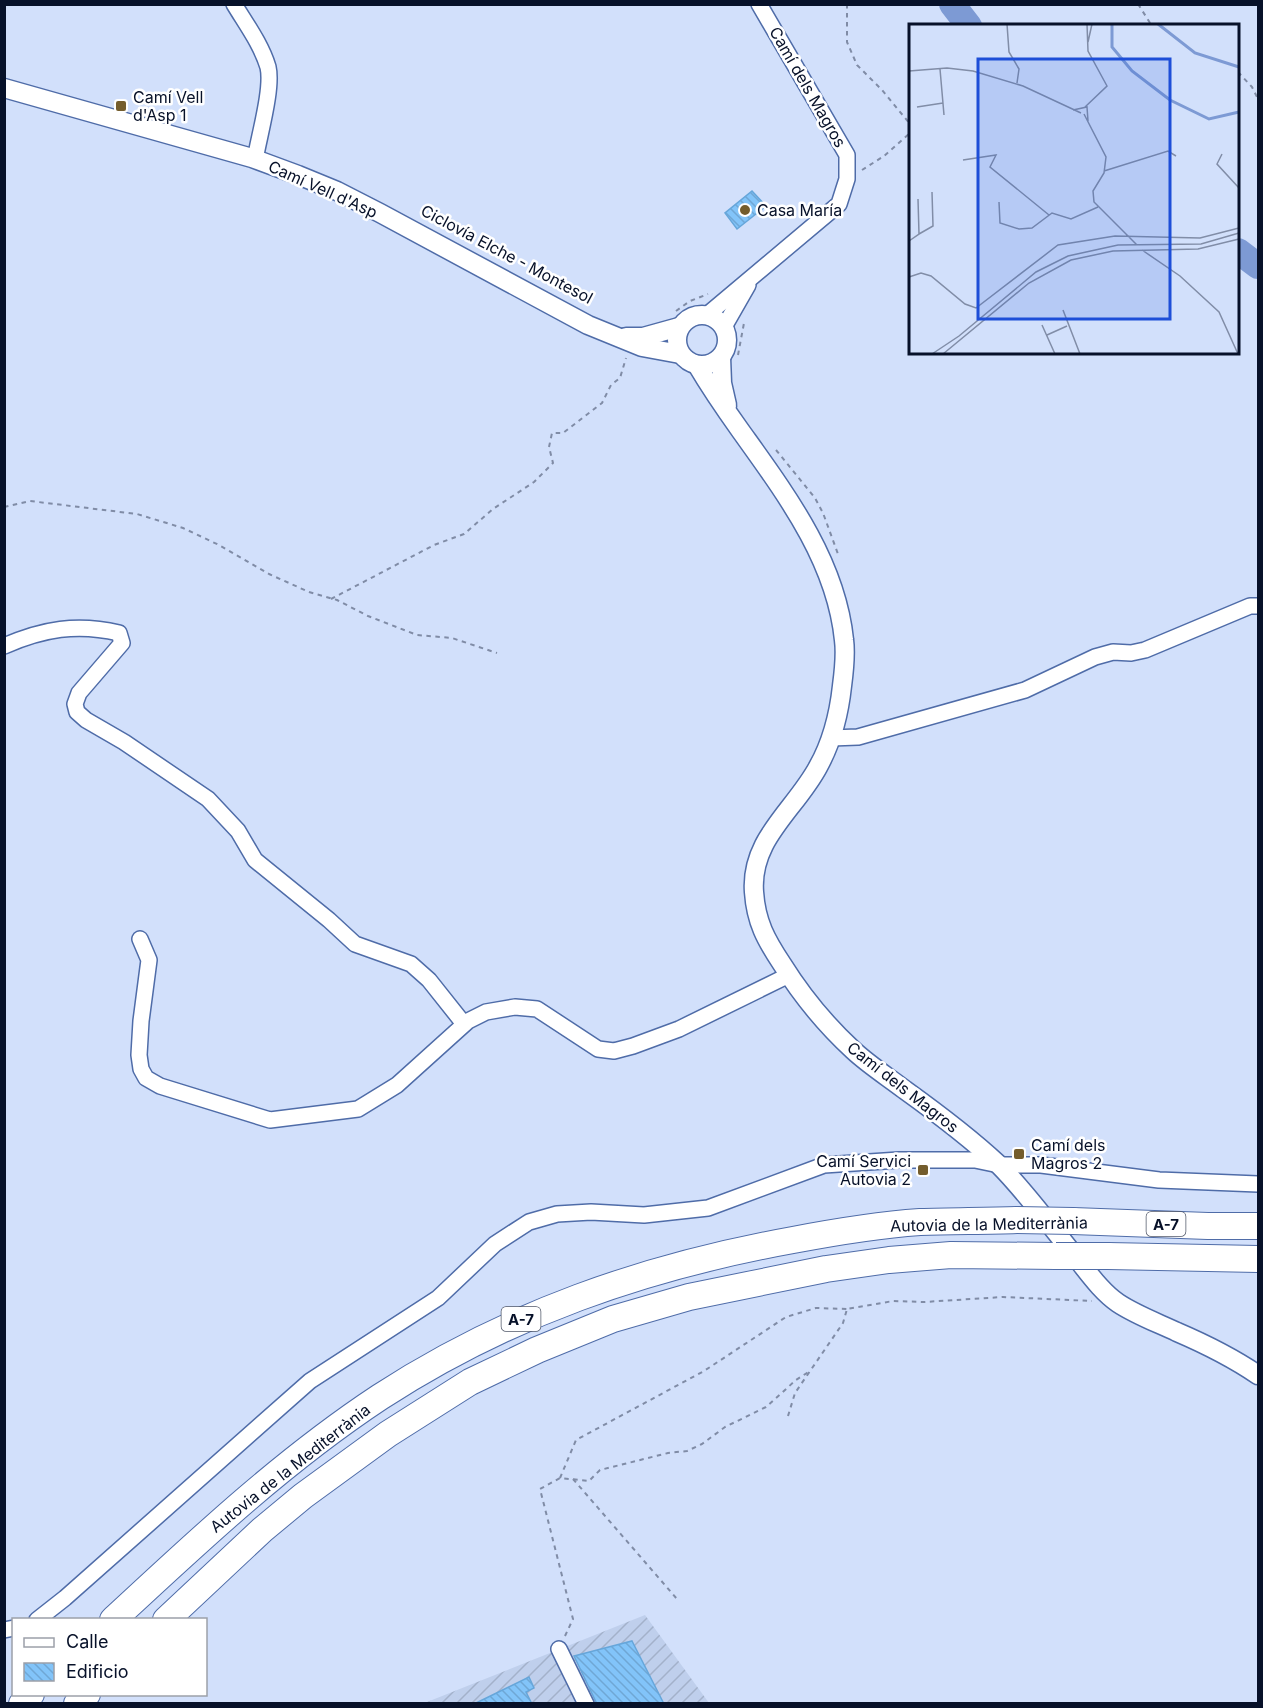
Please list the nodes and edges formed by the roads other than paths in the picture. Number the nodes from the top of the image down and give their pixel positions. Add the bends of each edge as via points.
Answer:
1 (234, 4) edge
2 (759, 4) edge
3 (4, 88) edge
4 (255, 160) junction
5 (734, 299) junction
6 (707, 315) junction
7 (678, 319) junction
8 (724, 327) junction
9 (627, 340) junction
10 (680, 354) junction
11 (729, 357) junction
12 (697, 364) junction
13 (728, 411) junction
14 (1258, 606) edge
15 (4, 646) edge
16 (831, 738) junction
17 (140, 939) dead end
18 (789, 975) junction
19 (464, 1024) junction
20 (999, 1165) junction
21 (1258, 1184) edge
22 (1258, 1226) edge
23 (1258, 1259) edge
24 (1258, 1375) edge
25 (40, 1618) edge
26 (115, 1618) edge
27 (168, 1618) edge
28 (559, 1649) road end
29 (586, 1704) edge

1 - 4 street via 257,40 268,67 269,83
2 - 5 street, Camí dels Magros via 847,154 847,179 838,204 753,275
3 - 4 street, Camí Vell d'Asp
4 - 9 street, Camí Vell d'Asp via 337,191 588,325
5 - 6 street, Camí dels Magros
5 - 8 street, Camí dels Magros
6 - 7 street
6 - 8 street
7 - 9 street, Camí Vell d'Asp via 643,337
7 - 10 street via 676,338
8 - 11 street via 728,340 725,352
9 - 10 street, Camí Vell d'Asp
10 - 12 street
11 - 12 street
11 - 13 street, Camí dels Magros via 722,383
12 - 13 street, Camí dels Magros
13 - 16 street, Camí dels Magros via 788,498 830,583 844,641 841,698
14 - 16 street via 1145,650 1095,657 1025,690 858,736
15 - 19 street via 53,629 101,628 119,633 122,643 80,693 75,704 77,712 208,799 238,831 255,860 355,944 411,964
16 - 18 street, Camí dels Magros via 810,781 767,838 754,870 755,910 764,936
17 - 19 street via 149,960 139,1055 146,1078 160,1086 270,1120 358,1109 397,1085
18 - 19 street via 679,1029 614,1051 598,1049 537,1009 515,1007 486,1012
18 - 20 street, Camí dels Magros via 826,1024 855,1053 956,1126
20 - 21 street via 1041,1165 1159,1179
20 - 24 street, Camí dels Magros via 1096,1283 1117,1302
20 - 25 street via 975,1161 899,1161 824,1165 708,1208 644,1215 557,1214 528,1222 495,1244 438,1298 310,1381
22 - 26 highway, Autovia de la Mediterrània / A-7, bridge via 1017,1220 919,1222 844,1230 755,1247 676,1265 591,1291 520,1320 380,1398 301,1455 202,1537
23 - 27 highway, Autovia de la Mediterrània / A-7, bridge via 951,1255 889,1260 688,1297 613,1319 470,1382 388,1434 338,1468 262,1530
28 - 29 street

